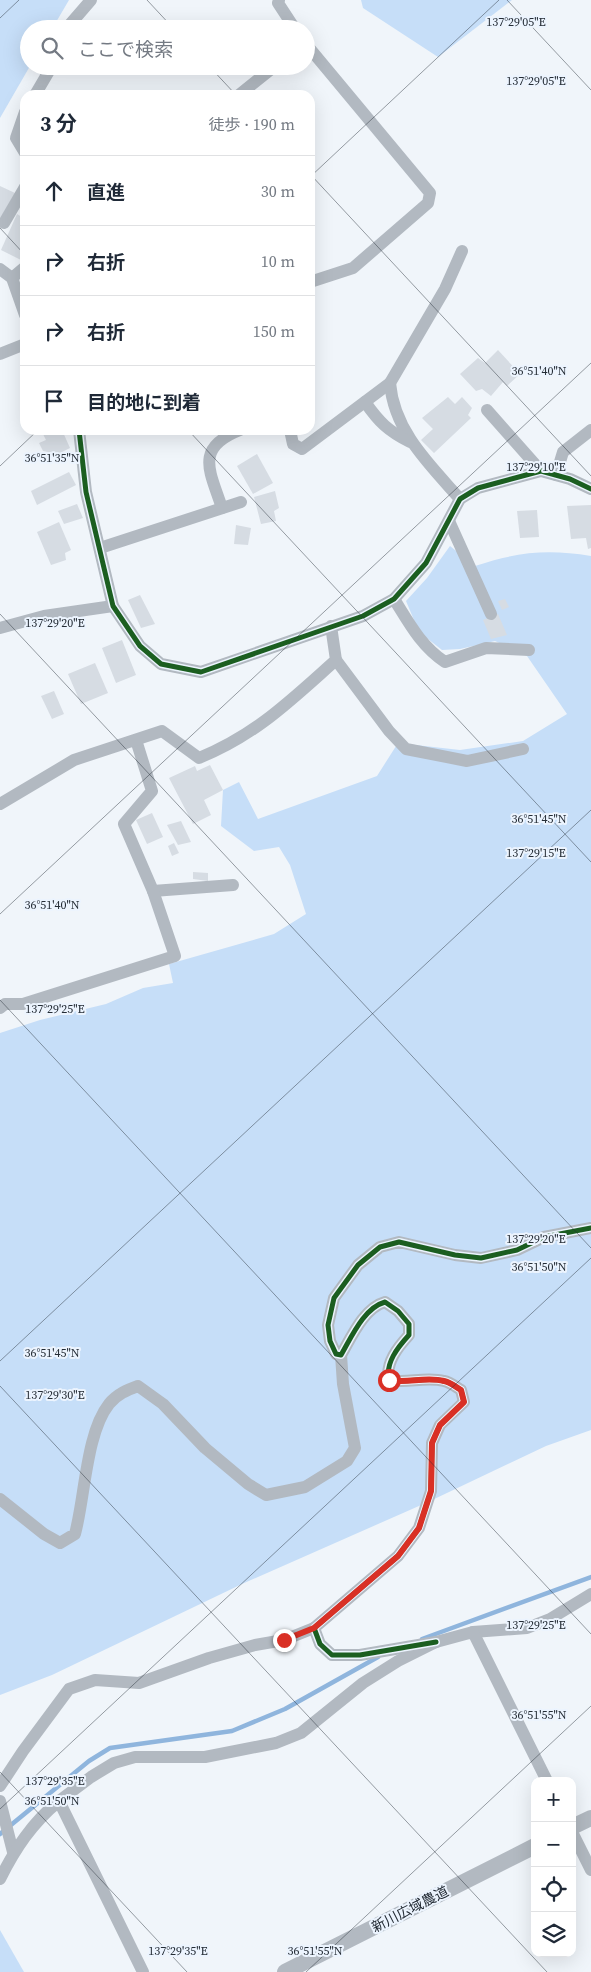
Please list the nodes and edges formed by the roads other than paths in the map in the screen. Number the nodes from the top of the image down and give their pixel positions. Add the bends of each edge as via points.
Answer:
1 (91, 0) edge
2 (278, 0) edge
3 (74, 20) edge
4 (290, 20) edge
5 (315, 55) edge
6 (47, 75) edge
7 (264, 75) edge
8 (38, 90) edge
9 (244, 90) edge
10 (20, 126) edge
11 (20, 145) edge
12 (20, 195) edge
13 (1, 226) edge
14 (462, 251) dead end
15 (0, 269) edge
16 (20, 271) edge
17 (12, 278) junction
18 (315, 280) edge
19 (20, 300) edge
20 (20, 346) edge
21 (0, 354) edge
22 (390, 382) junction
23 (365, 402) junction
24 (487, 410) dead end
25 (591, 430) edge
26 (80, 435) edge
27 (227, 435) edge
28 (291, 435) edge
29 (410, 442) junction
30 (541, 471) junction
31 (556, 475) junction
32 (591, 489) edge
33 (460, 499) junction
34 (241, 502) dead end
35 (222, 508) junction
36 (448, 521) junction
37 (100, 548) junction
38 (394, 599) junction
39 (113, 606) junction
40 (490, 614) dead end
41 (331, 626) junction
42 (0, 628) edge
43 (529, 650) dead end
44 (336, 660) junction
45 (136, 740) junction
46 (523, 749) dead end
47 (0, 804) edge
48 (233, 885) dead end
49 (153, 891) junction
50 (0, 1008) edge
51 (591, 1228) edge
52 (342, 1355) junction
53 (0, 1499) edge
54 (591, 1594) edge
55 (314, 1628) junction
56 (472, 1632) junction
57 (436, 1642) junction
58 (545, 1777) edge
59 (0, 1786) edge
60 (0, 1801) edge
61 (59, 1801) junction
62 (591, 1818) edge
63 (576, 1825) edge
64 (576, 1840) edge
65 (531, 1848) edge
66 (14, 1852) junction
67 (591, 1870) edge
68 (0, 1879) edge
69 (143, 1972) edge
70 (285, 1972) edge

1 - 3 street
2 - 4 street
5 - 18 street via 430,193 428,203 353,268
6 - 8 street
7 - 9 street
10 - 11 street via 16,138
12 - 13 street
14 - 22 street via 445,289
15 - 17 street
16 - 17 street
17 - 19 street
20 - 21 street
22 - 23 street
22 - 29 street via 396,414
23 - 28 street via 302,449 293,444
23 - 29 street via 390,432
24 - 30 street
25 - 31 street via 563,452
26 - 37 street via 86,492
27 - 35 street via 209,453 209,466
29 - 33 street
30 - 31 street
30 - 33 street via 478,488
31 - 32 street
33 - 36 street
34 - 35 street
35 - 37 street
36 - 38 street via 426,563
36 - 40 street
37 - 39 street
38 - 41 street via 363,616
38 - 43 street via 417,636 431,653 445,662 486,648
39 - 41 street via 140,646 161,664 202,672
39 - 42 street via 44,616
41 - 44 street
44 - 45 street via 270,719 226,747 199,758 162,731
44 - 46 street via 406,749 467,761
45 - 47 street via 74,760
45 - 49 street via 152,791 124,824
48 - 49 street
49 - 50 street via 175,956 23,1004 5,1004
51 - 52 street via 544,1237 516,1250 481,1258 399,1242 380,1247 358,1265 334,1298 328,1325 330,1340 336,1354
52 - 53 street via 343,1384 355,1448 347,1461 305,1488 266,1495 260,1492 205,1448 163,1404 138,1386 122,1392 108,1404 94,1437 75,1534 60,1543
52 - 55 street via 364,1317 375,1305 385,1302 409,1324 409,1335 399,1345 387,1370 389,1380 401,1383 444,1381 461,1390 464,1402 440,1425 432,1443 431,1491 419,1528 398,1556
54 - 56 street via 550,1619 527,1628
55 - 57 street via 320,1644 332,1656 360,1655
55 - 59 street via 284,1640 208,1658 139,1683 95,1680 69,1689
56 - 57 street
56 - 58 street
57 - 61 street via 363,1683 301,1732 276,1743 206,1757 135,1757 114,1763
60 - 66 street
61 - 66 street via 38,1819
61 - 69 street
62 - 63 street
64 - 67 street
65 - 70 street, 新川広域農道
66 - 68 street

